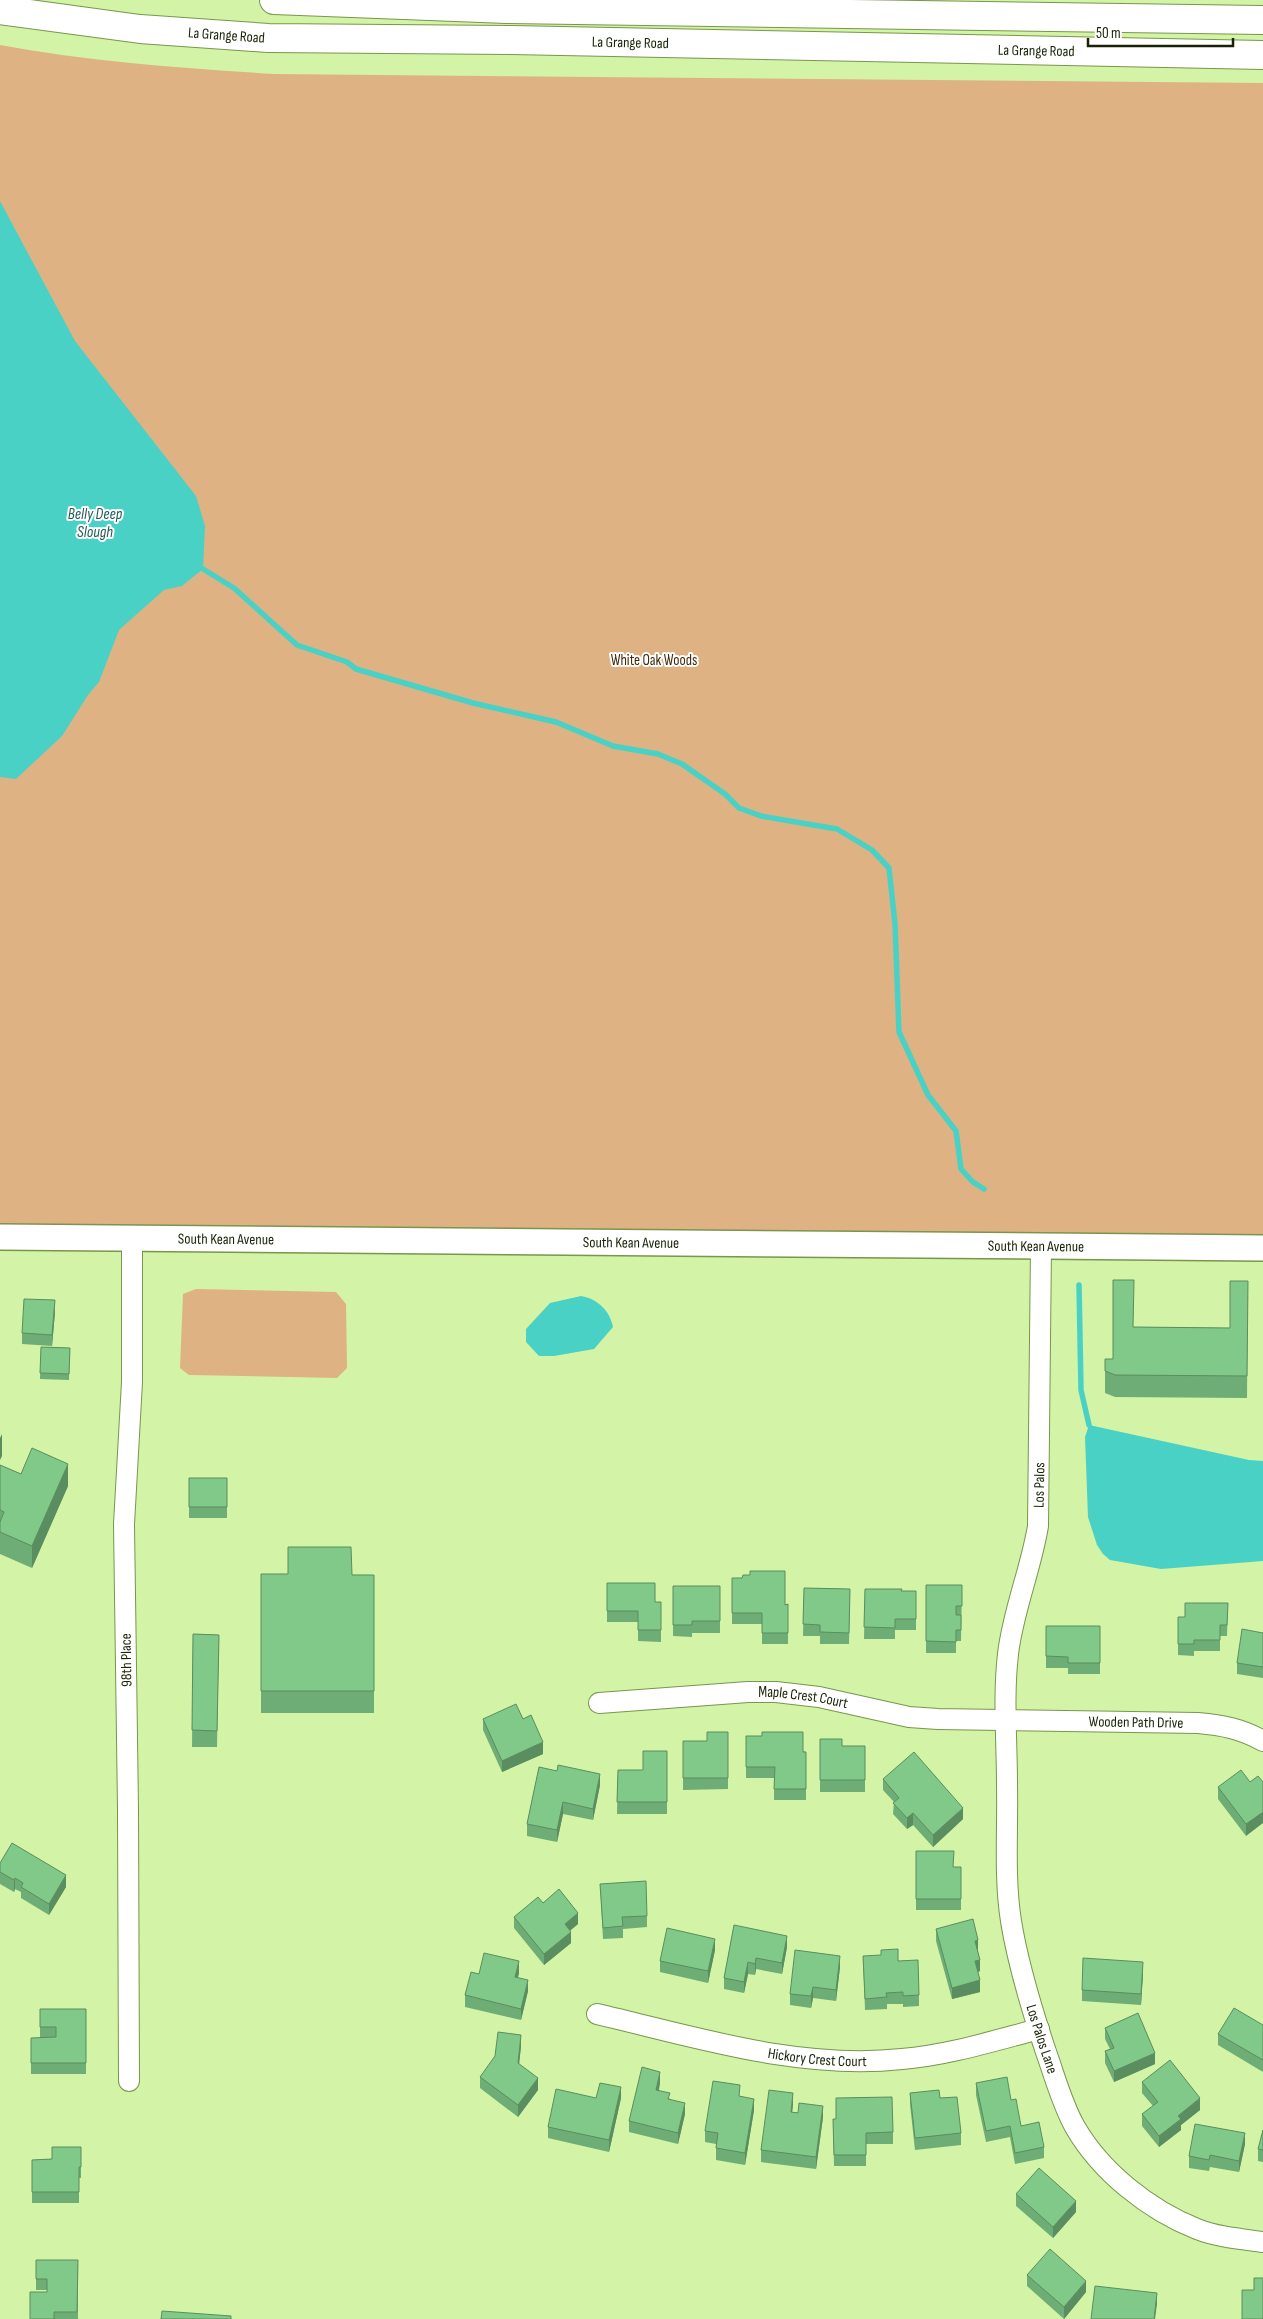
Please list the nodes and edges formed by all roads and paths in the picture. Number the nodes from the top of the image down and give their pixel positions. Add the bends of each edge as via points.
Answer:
1 (274, 0) edge
2 (0, 10) edge
3 (1263, 20) edge
4 (1263, 55) edge
5 (0, 1237) edge
6 (132, 1238) junction
7 (1041, 1246) junction
8 (1263, 1248) edge
9 (599, 1703) dead end
10 (1007, 1721) junction
11 (1263, 1741) edge
12 (596, 2014) dead end
13 (1039, 2029) junction
14 (129, 2081) dead end
15 (1263, 2242) edge

1 - 3 highway via 506,9
2 - 4 highway, La Grange Road via 140,29 268,38
5 - 6 street, South Kean Avenue
6 - 7 street, South Kean Avenue
6 - 14 street, 98th Place via 132,1382 124,1524
7 - 8 street, South Kean Avenue
7 - 10 street, Los Palos via 1038,1526 1008,1653
9 - 10 street, Maple Crest Court via 776,1692 819,1697 909,1717
10 - 11 street, Wooden Path Drive via 1198,1723 1247,1732
10 - 13 street, Los Palos Lane via 1011,1920
12 - 13 street, Hickory Crest Court via 770,2054 859,2061 936,2055
13 - 15 street, Los Palos Lane via 1075,2127 1110,2171 1138,2196 1198,2230

